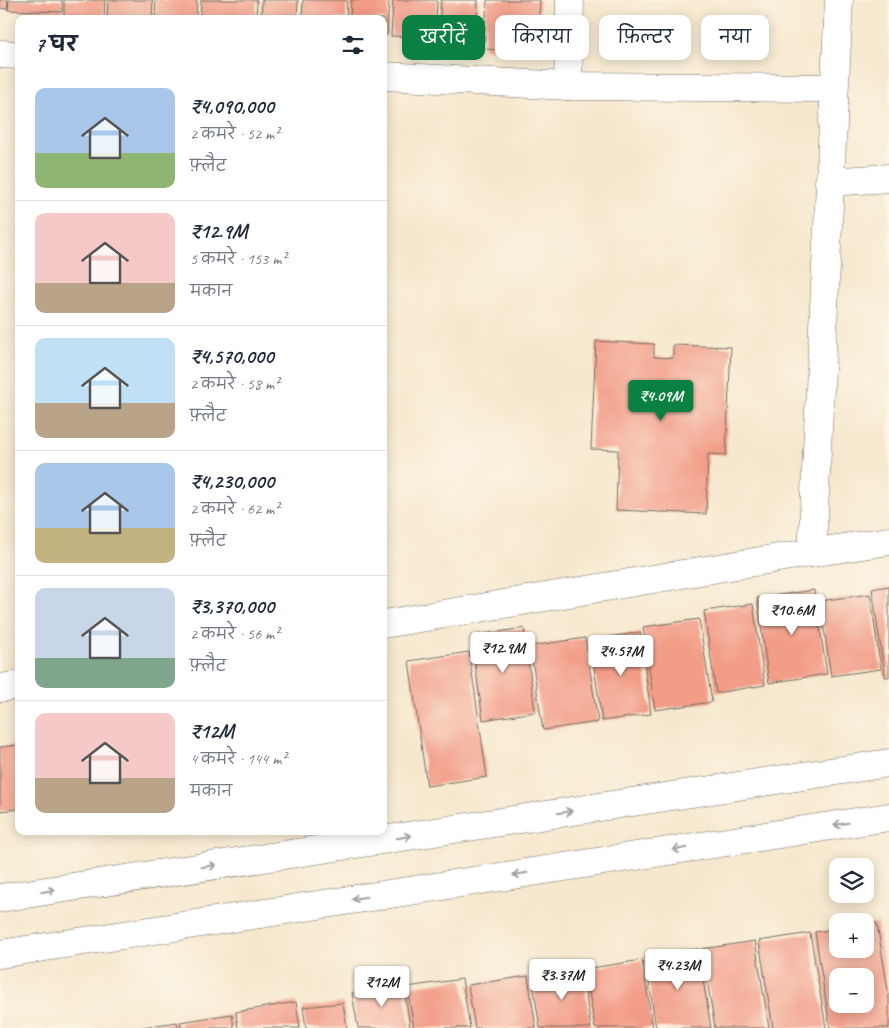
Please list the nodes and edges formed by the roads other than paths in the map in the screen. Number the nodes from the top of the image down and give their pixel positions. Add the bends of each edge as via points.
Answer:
1 (570, 0) edge
2 (839, 0) edge
3 (0, 54) edge
4 (15, 55) edge
5 (387, 76) edge
6 (568, 86) junction
7 (834, 88) junction
8 (889, 178) edge
9 (829, 182) junction
10 (889, 542) edge
11 (812, 552) junction
12 (387, 623) edge
13 (15, 686) edge
14 (0, 688) edge
15 (889, 764) edge
16 (889, 817) edge
17 (0, 898) edge
18 (0, 954) edge

1 - 6 street
2 - 7 street
3 - 4 street
5 - 6 street
6 - 7 street
7 - 9 street
8 - 9 street
9 - 11 street
10 - 11 street
11 - 12 street
13 - 14 street
17 -> 15 street
16 -> 18 street

